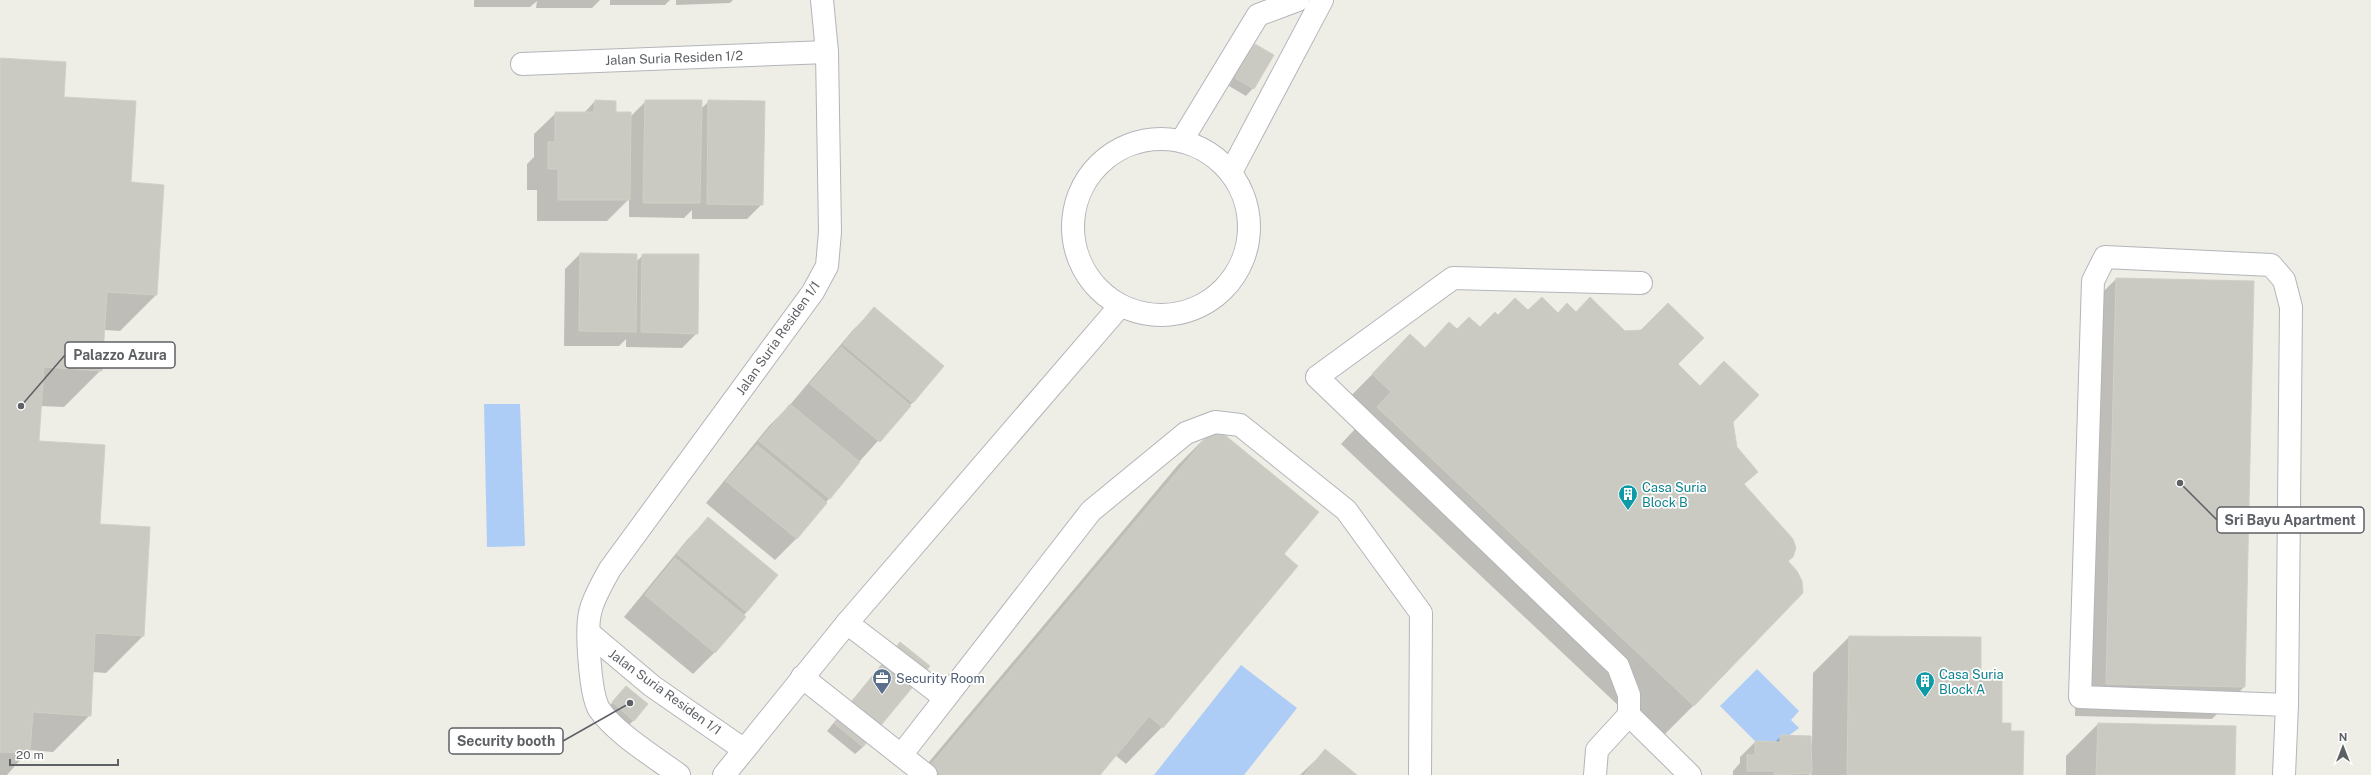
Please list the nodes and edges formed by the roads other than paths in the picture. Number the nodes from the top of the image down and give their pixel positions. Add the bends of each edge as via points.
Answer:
1 (822, 0) edge
2 (1298, 0) edge
3 (1322, 0) edge
4 (827, 52) junction
5 (522, 64) dead end
6 (1182, 140) junction
7 (1231, 172) junction
8 (1641, 283) dead end
9 (1120, 306) junction
10 (847, 623) junction
11 (588, 633) junction
12 (802, 677) junction
13 (945, 698) junction
14 (2287, 705) junction
15 (1629, 715) junction
16 (744, 749) junction
17 (902, 754) junction
18 (679, 775) edge
19 (724, 775) edge
20 (926, 775) edge
21 (1420, 775) edge
22 (1595, 775) edge
23 (1690, 775) edge
24 (2284, 775) edge

1 - 4 street, Jalan Suria Residen 1/1
2 - 6 street via 1258,15
3 - 7 street
4 - 5 street, Jalan Suria Residen 1/2
4 - 11 street, Jalan Suria Residen 1/1 via 830,232 827,266 813,292 610,569 590,612
6 - 7 street via 1209,152
6 - 9 street via 1153,138 1126,145 1101,160 1083,182 1073,209 1072,238 1080,265 1096,289
7 - 9 street via 1246,199 1250,228 1244,258 1229,284 1206,303 1178,314 1148,315
8 - 15 street via 1453,278 1317,377 1618,666 1628,695
9 - 10 street
10 - 12 street
10 - 13 street
11 - 16 street, Jalan Suria Residen 1/1 via 652,686
11 - 18 street, Jalan Suria Residen 1/1 via 592,678 599,708 615,727
12 - 16 street
12 - 17 street
13 - 17 street
13 - 21 street via 1091,511 1186,433 1215,422 1240,425 1346,510 1420,613
14 - 14 street via 2290,307 2284,280 2271,265 2105,257 2093,281 2080,697
14 - 24 street
15 - 22 street via 1597,750
15 - 23 street
16 - 19 street
17 - 20 street

